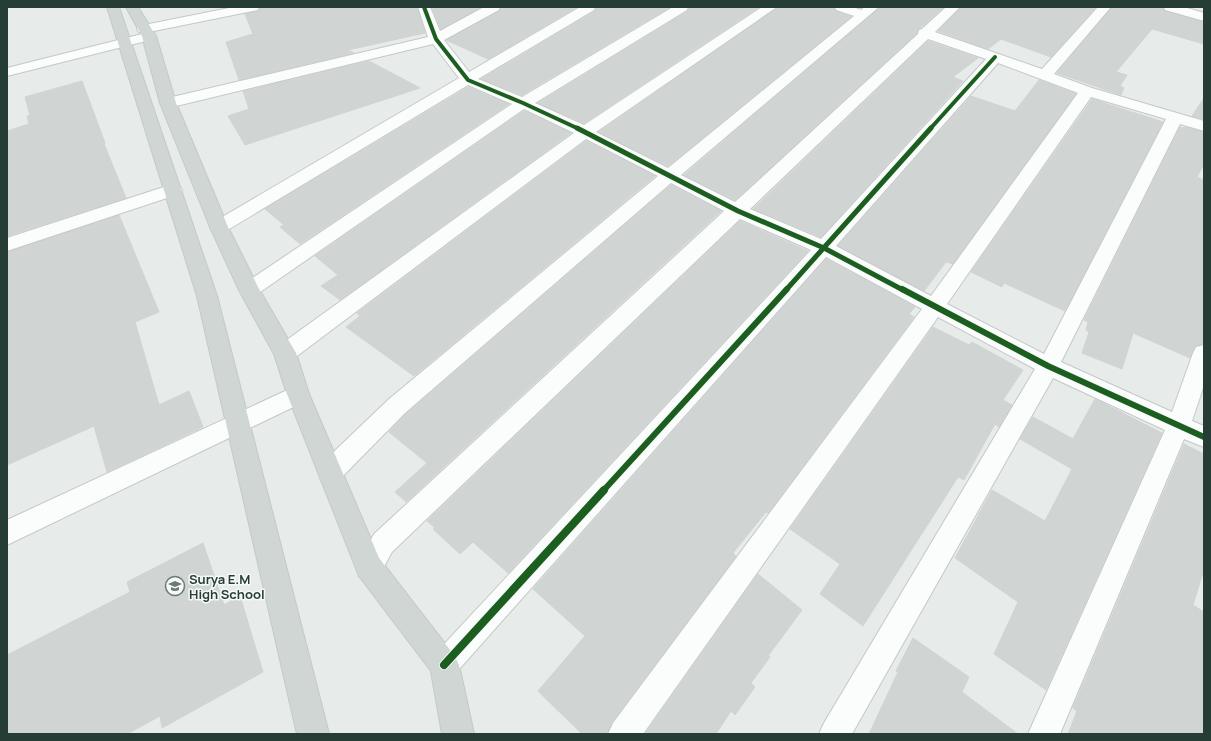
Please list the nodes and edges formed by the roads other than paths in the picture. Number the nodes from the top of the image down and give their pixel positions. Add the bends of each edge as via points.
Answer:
1 (113, 7) edge
2 (132, 7) edge
3 (253, 7) edge
4 (424, 7) edge
5 (494, 7) edge
6 (589, 7) edge
7 (682, 7) edge
8 (771, 7) edge
9 (841, 7) edge
10 (954, 7) edge
11 (1105, 7) edge
12 (1170, 7) edge
13 (868, 11) edge
14 (1204, 17) edge
15 (147, 33) junction
16 (924, 34) junction
17 (436, 39) junction
18 (124, 42) junction
19 (995, 57) junction
20 (7, 72) edge
21 (1045, 75) junction
22 (468, 80) junction
23 (1086, 91) junction
24 (168, 103) junction
25 (523, 103) junction
26 (1175, 118) junction
27 (1204, 126) edge
28 (584, 132) junction
29 (670, 175) junction
30 (173, 190) junction
31 (738, 211) junction
32 (219, 227) junction
33 (7, 245) edge
34 (824, 248) junction
35 (249, 290) junction
36 (935, 306) junction
37 (285, 353) junction
38 (1204, 354) edge
39 (1048, 366) junction
40 (298, 394) junction
41 (238, 423) junction
42 (1179, 424) junction
43 (1204, 437) edge
44 (330, 472) junction
45 (7, 533) edge
46 (369, 568) junction
47 (444, 665) junction
48 (312, 734) edge
49 (458, 734) edge
50 (624, 734) edge
51 (835, 734) edge
52 (1044, 734) edge

1 - 18 main road
2 - 15 main road
3 - 15 street
4 - 17 street
5 - 17 street
6 - 22 street
7 - 25 street
8 - 28 street
9 - 13 street
10 - 16 street
11 - 21 street
12 - 14 street
13 - 29 street
15 - 18 street
15 - 24 main road
16 - 19 street
16 - 31 street
17 - 22 street
17 - 24 street
18 - 20 street
18 - 30 main road
19 - 21 street
19 - 34 street
21 - 23 street
22 - 25 street
22 - 32 street
23 - 26 street
23 - 36 street
24 - 32 main road
25 - 28 street
25 - 35 street
26 - 27 street
26 - 39 street
28 - 29 street
28 - 37 street
29 - 31 street
29 - 44 street via 397,406
30 - 33 street
30 - 41 main road via 208,296
31 - 34 street
31 - 46 street via 383,543
32 - 35 main road
34 - 36 street
34 - 47 street
35 - 37 main road
36 - 39 street
36 - 50 street
37 - 40 main road
38 - 42 street
39 - 42 street
39 - 51 street
40 - 41 street
40 - 44 main road
41 - 45 street
41 - 48 main road
42 - 43 street
42 - 52 street
44 - 46 main road
46 - 47 main road
47 - 49 main road

